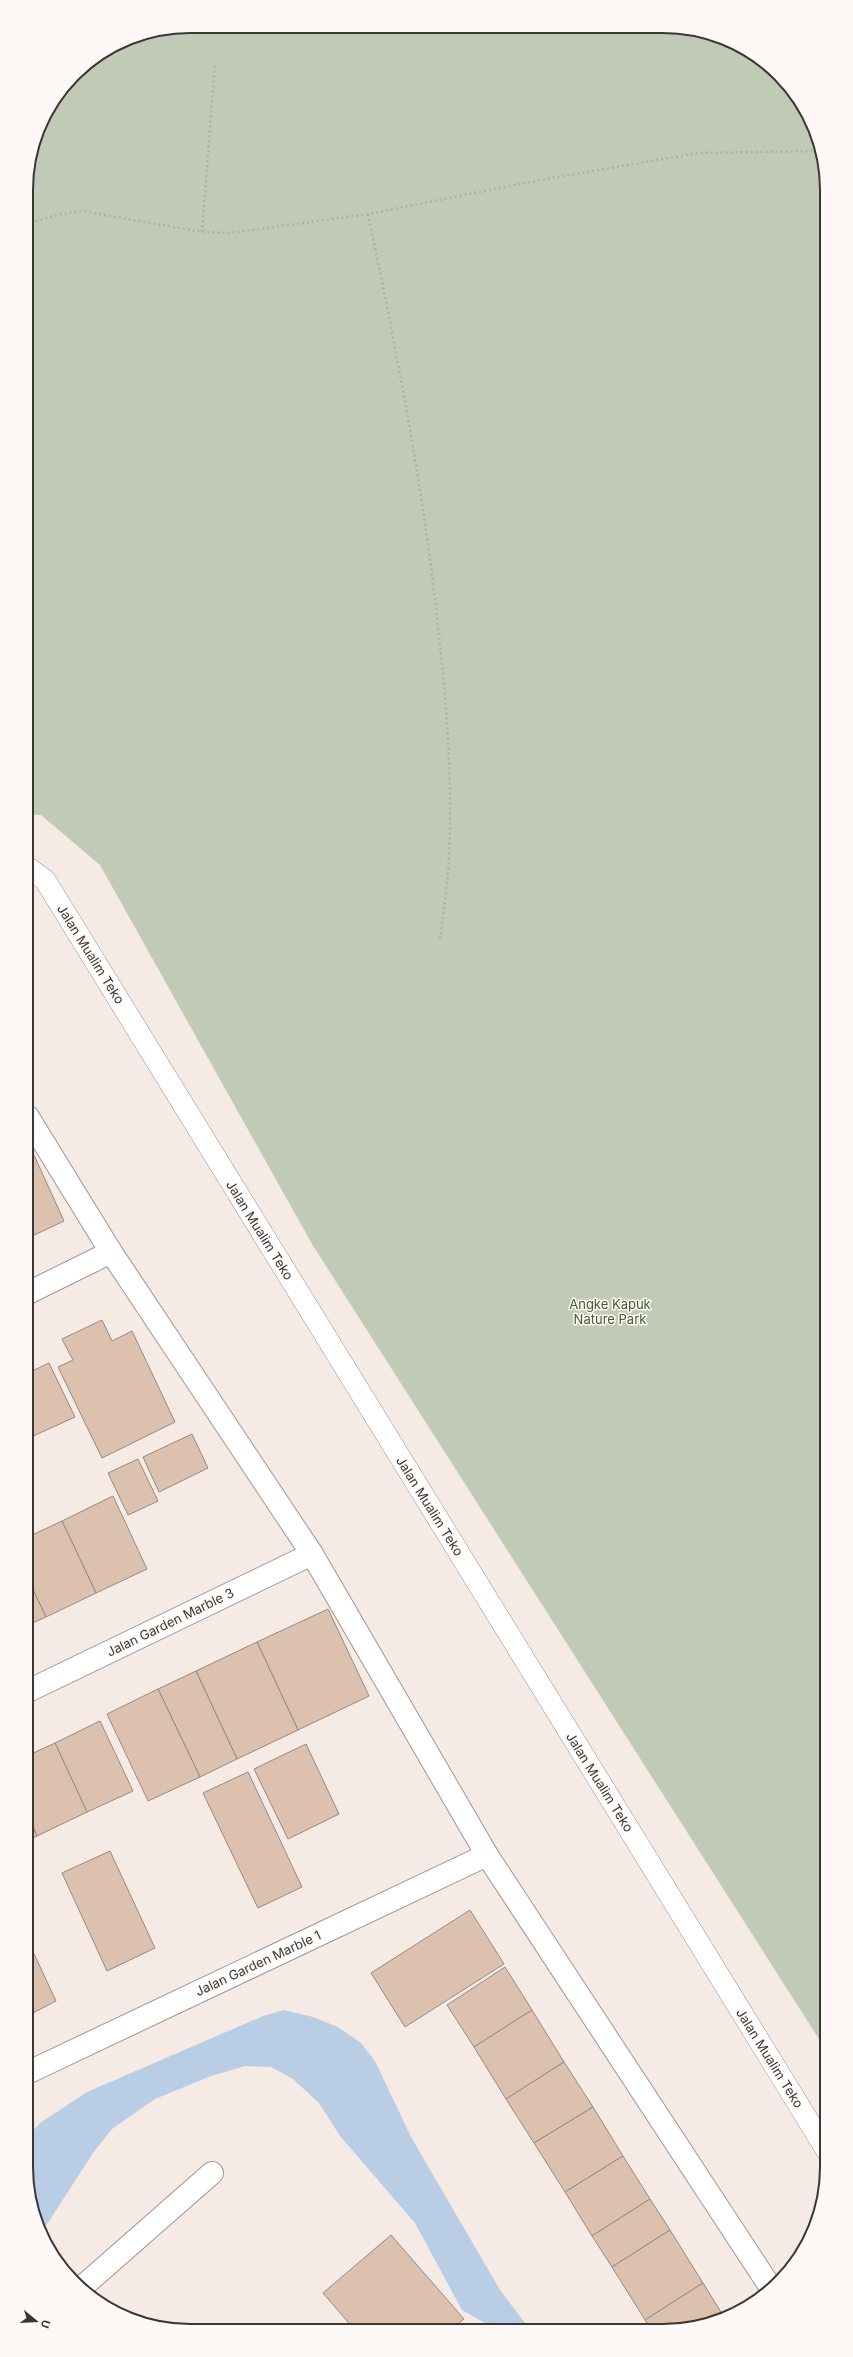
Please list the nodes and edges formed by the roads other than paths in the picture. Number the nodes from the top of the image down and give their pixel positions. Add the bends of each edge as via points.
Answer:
1 (33, 871) edge
2 (33, 1125) edge
3 (111, 1252) junction
4 (33, 1291) edge
5 (312, 1554) junction
6 (33, 1689) edge
7 (487, 1855) junction
8 (33, 2070) edge
9 (820, 2140) edge
10 (212, 2173) dead end
11 (86, 2284) edge
12 (767, 2284) edge

1 - 9 lane, Jalan Mualim Teko via 46,880
2 - 3 street
3 - 4 street
3 - 5 street
5 - 6 street, Jalan Garden Marble 3
5 - 7 street
7 - 8 street, Jalan Garden Marble 1
7 - 12 street
10 - 11 street

